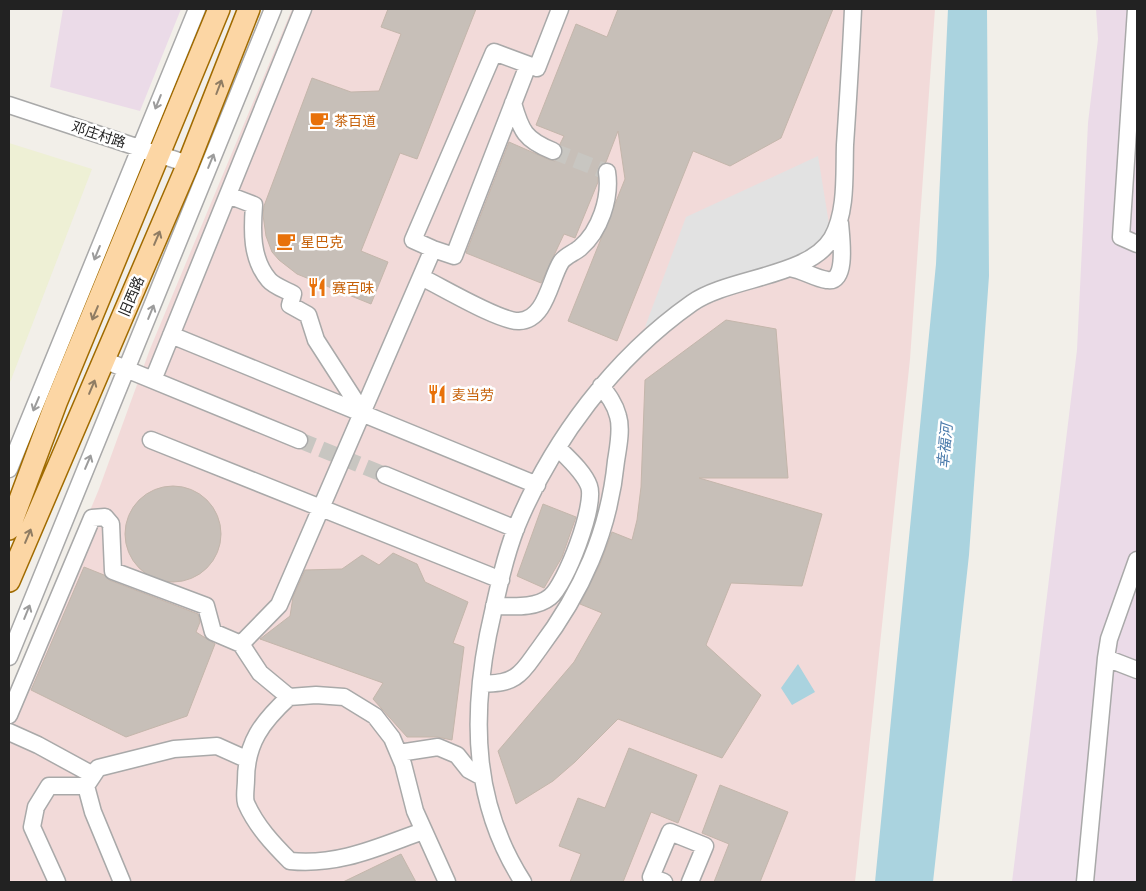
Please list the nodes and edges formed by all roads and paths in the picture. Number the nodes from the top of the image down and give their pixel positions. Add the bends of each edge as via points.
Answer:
1 (197, 9) edge
2 (219, 9) edge
3 (249, 9) edge
4 (273, 9) edge
5 (303, 9) edge
6 (560, 9) edge
7 (853, 9) edge
8 (1136, 9) edge
9 (528, 65) junction
10 (513, 103) junction
11 (9, 104) edge
12 (1133, 111) edge
13 (140, 147) junction
14 (553, 151) tunnel mouth
15 (160, 154) junction
16 (188, 164) junction
17 (607, 172) dead end
18 (228, 195) junction
19 (840, 214) junction
20 (1137, 244) edge
21 (433, 249) junction
22 (790, 268) junction
23 (421, 278) junction
24 (171, 335) junction
25 (104, 360) junction
26 (128, 370) junction
27 (153, 380) junction
28 (601, 386) junction
29 (362, 414) junction
30 (151, 440) dead end
31 (299, 440) tunnel mouth
32 (558, 448) junction
33 (9, 469) edge
34 (385, 475) tunnel mouth
35 (537, 485) junction
36 (321, 508) junction
37 (9, 529) edge
38 (516, 529) junction
39 (1137, 560) edge
40 (501, 580) junction
41 (9, 581) edge
42 (494, 606) junction
43 (241, 644) junction
44 (9, 657) edge
45 (1106, 658) junction
46 (1137, 670) edge
47 (482, 684) junction
48 (289, 697) junction
49 (9, 715) edge
50 (9, 732) edge
51 (399, 753) junction
52 (246, 759) junction
53 (482, 777) junction
54 (90, 780) junction
55 (423, 831) junction
56 (57, 882) edge
57 (122, 882) edge
58 (447, 882) edge
59 (523, 882) edge
60 (664, 882) edge
61 (690, 882) edge
62 (1085, 882) edge

1 -> 13 street
2 - 15 main road, 旧西路
16 -> 3 main road, 旧西路
26 -> 4 street
5 - 18 street
6 - 9 street via 537,68
7 - 19 street
8 - 12 street
9 - 10 street
9 - 21 street via 494,52 413,240
10 - 14 street via 525,135
10 - 21 street via 454,256
11 - 13 street, 邓庄村路
12 - 20 street via 1121,237
13 - 15 street, 邓庄村路
13 -> 33 street
15 - 16 street, 邓庄村路
15 -> 37 main road, 旧西路 via 56,403
25 -> 16 main road, 旧西路
17 - 23 street via 608,200 591,235 580,248 562,260 542,304 531,317 518,321 486,310
18 - 24 street
18 - 29 street via 254,206 252,234 257,259 270,282 293,294 290,305 308,315 316,340
19 - 22 street via 832,239 810,259
19 - 22 street via 841,272 836,278 830,281
21 - 23 street
22 - 28 street via 732,285 694,302 665,324
23 - 29 street
24 - 27 street
24 - 29 street
25 - 26 street
41 -> 25 main road, 旧西路
26 - 27 street
44 -> 26 street
27 - 31 street
28 - 32 street
28 - 47 street via 619,417 618,444 610,505 593,558 572,602 528,664 516,677 505,682
29 - 35 street
29 - 36 street
30 - 36 street
32 - 35 street
32 - 42 street via 590,487 590,505 577,544 561,582 550,597 535,604
34 - 38 street
35 - 38 street
36 - 40 street
36 - 43 street via 278,605
38 - 40 street
39 - 45 street via 1109,639
40 - 42 street
42 - 47 street
43 - 48 street via 260,673
43 - 49 street via 213,632 206,606 113,571 112,524 105,517 92,518
45 - 46 street
45 - 62 street
47 - 53 street via 479,711
48 - 51 street via 344,697 375,716
48 - 52 street via 256,735
50 - 54 street via 38,744
51 - 53 street via 438,747 457,755 469,770
51 - 55 street
52 - 54 street via 217,746 174,750 98,768
52 - 55 street via 245,801 264,835 290,861 314,864 348,858
53 - 59 street via 495,829
54 - 56 street via 49,786 36,807 32,827
54 - 57 street via 93,812
55 - 58 street
60 - 61 street via 651,876 670,832 705,846

